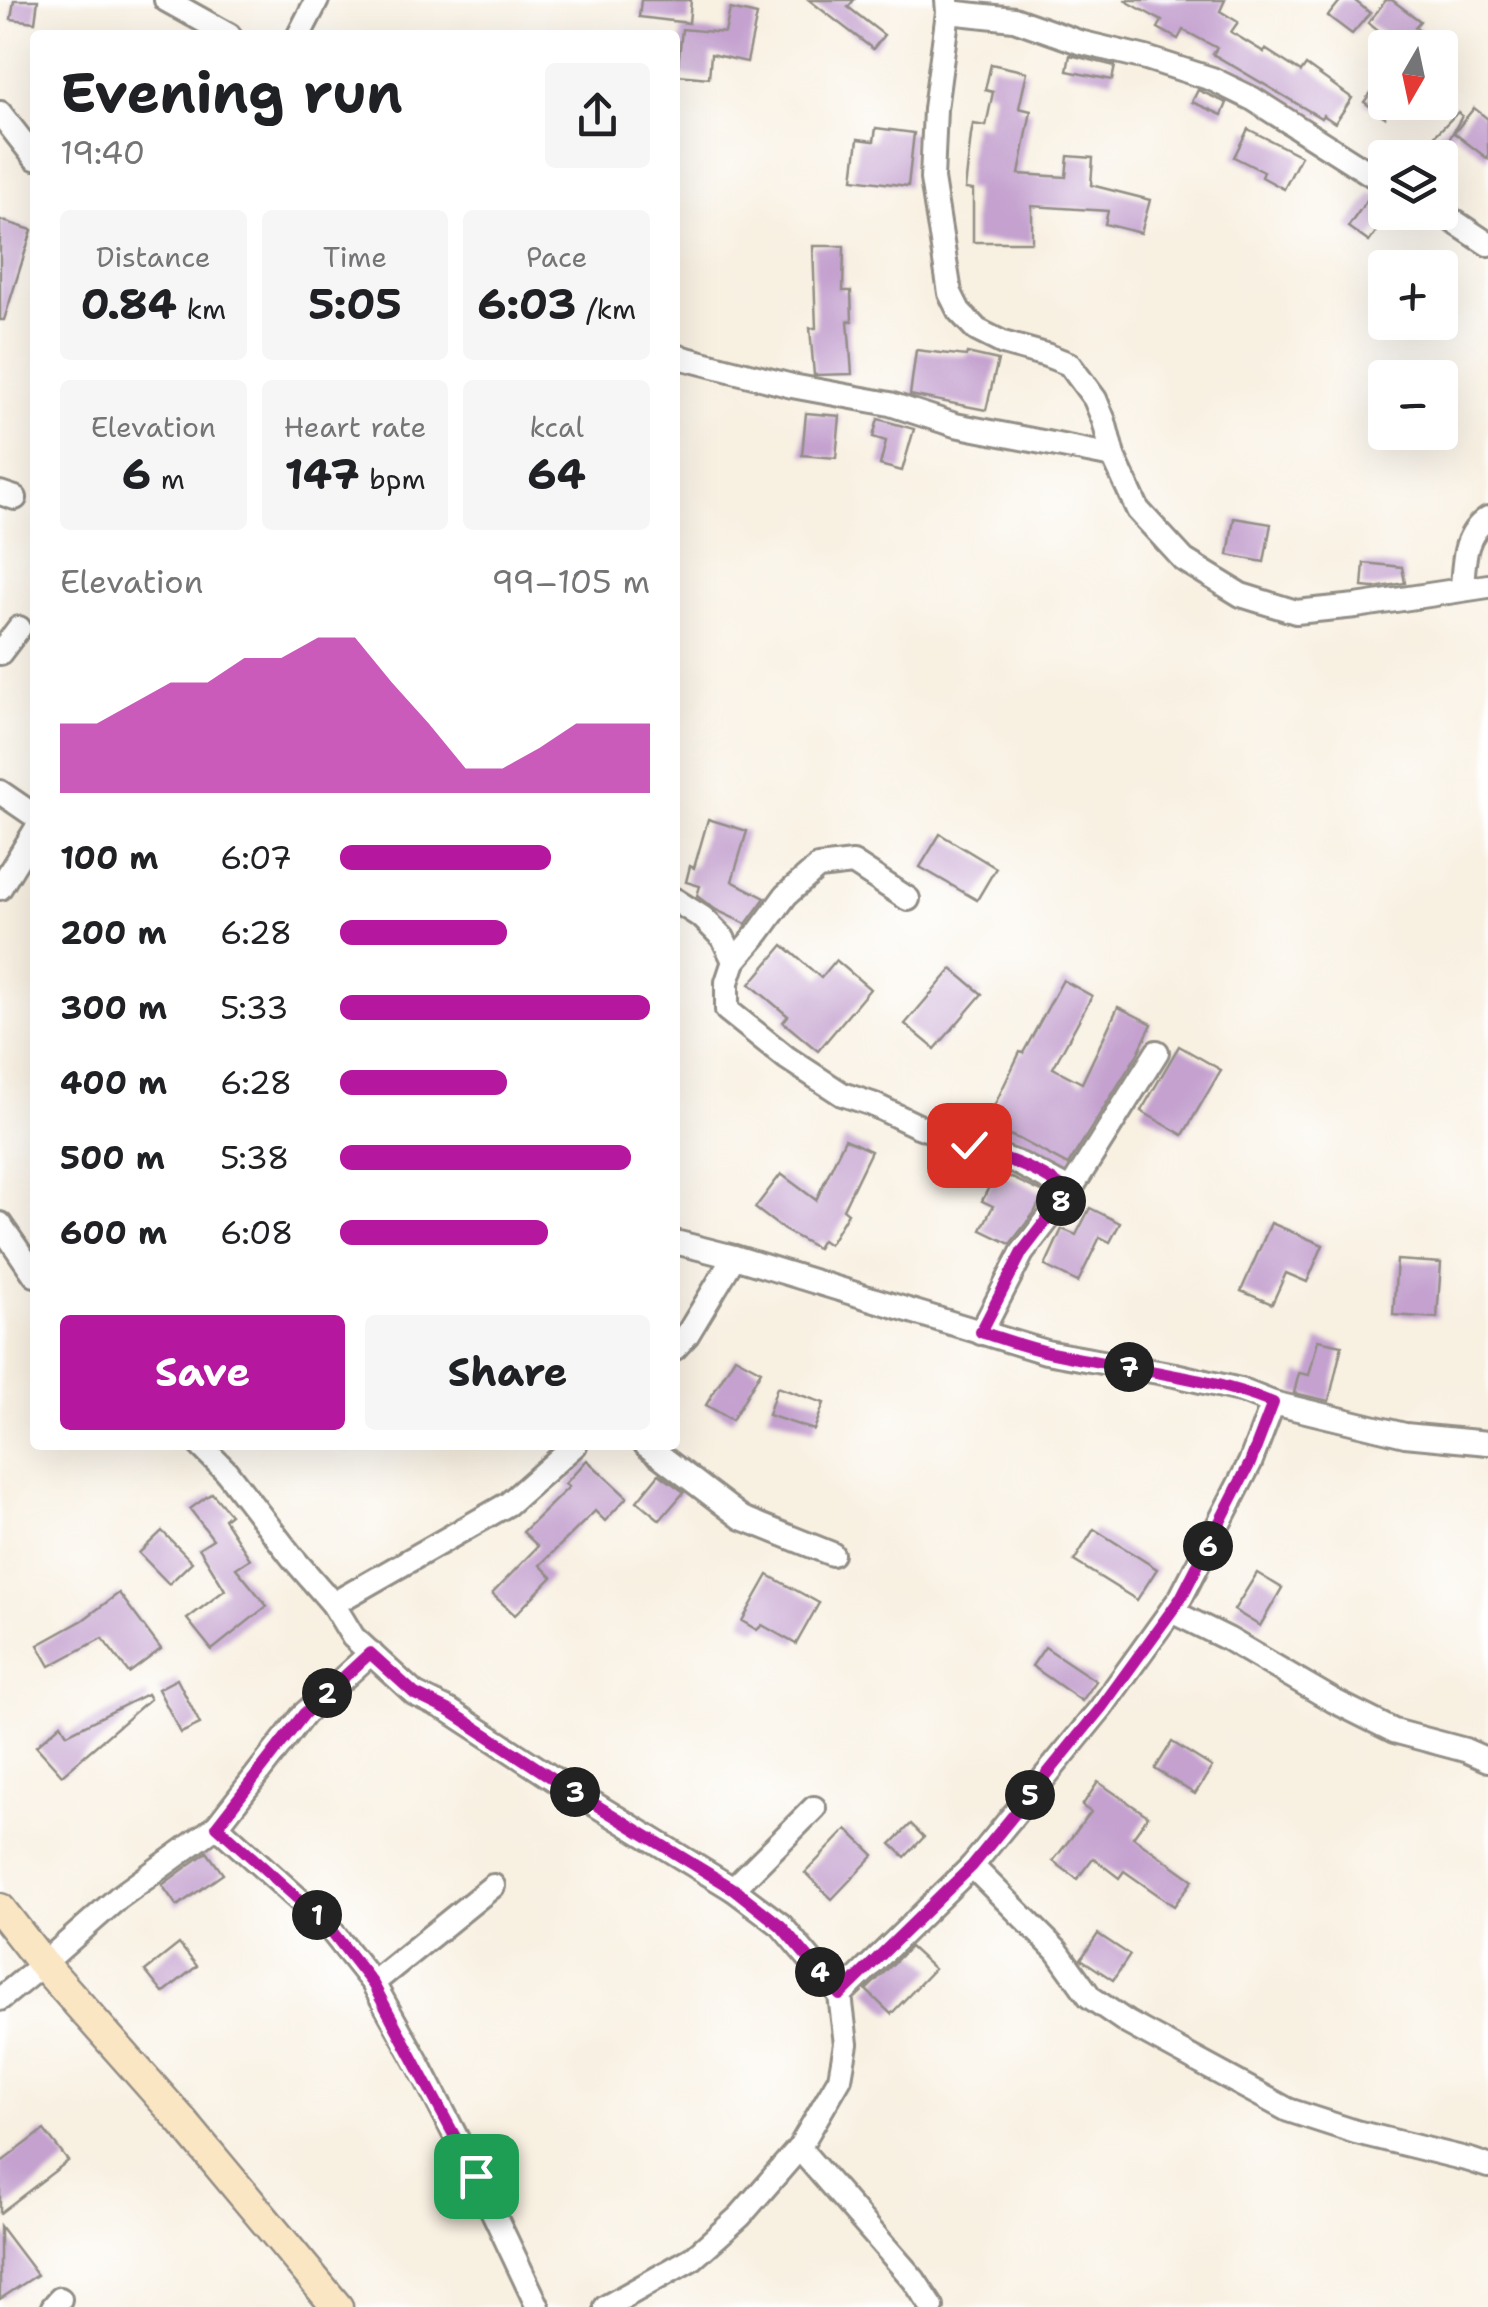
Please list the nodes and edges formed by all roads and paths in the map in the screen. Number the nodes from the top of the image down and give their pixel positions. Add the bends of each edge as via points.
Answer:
1 (166, 0) edge
2 (317, 0) edge
3 (948, 6) edge
4 (220, 30) edge
5 (301, 30) edge
6 (0, 113) edge
7 (30, 152) edge
8 (1368, 172) edge
9 (1458, 224) edge
10 (1488, 244) edge
11 (680, 357) edge
12 (1113, 456) junction
13 (1488, 518) edge
14 (1488, 586) edge
15 (1462, 588) junction
16 (19, 628) dead end
17 (0, 653) edge
18 (0, 792) edge
19 (30, 813) edge
20 (30, 839) edge
21 (0, 888) edge
22 (908, 899) dead end
23 (680, 903) edge
24 (734, 961) junction
25 (1157, 1052) dead end
26 (1068, 1192) junction
27 (0, 1224) edge
28 (680, 1243) edge
29 (734, 1258) junction
30 (30, 1268) edge
31 (981, 1332) junction
32 (680, 1343) edge
33 (1273, 1403) junction
34 (1488, 1443) edge
35 (205, 1450) edge
36 (569, 1450) edge
37 (653, 1450) edge
38 (832, 1554) dead end
39 (332, 1604) junction
40 (1171, 1611) junction
41 (370, 1653) junction
42 (1488, 1760) edge
43 (814, 1808) dead end
44 (217, 1826) junction
45 (972, 1866) junction
46 (494, 1886) dead end
47 (734, 1889) junction
48 (0, 1909) edge
49 (43, 1964) junction
50 (373, 1984) junction
51 (840, 1995) junction
52 (0, 1999) edge
53 (798, 2148) junction
54 (1488, 2166) edge
55 (337, 2307) edge
56 (538, 2307) edge
57 (606, 2307) edge
58 (932, 2307) edge

1 - 4 street
2 - 5 street
3 - 8 street via 1212,79
3 - 12 street via 932,179 950,293 977,330 1069,364 1095,399
6 - 7 street
9 - 10 street
11 - 12 street via 890,404 955,426
12 - 15 street via 1138,510 1184,560 1241,595 1296,612
13 - 15 street via 1464,548
14 - 15 street
16 - 17 street
18 - 19 street
20 - 21 street
22 - 24 street via 853,863 818,867 786,894
23 - 24 street via 724,938
24 - 26 street via 727,1010 787,1058 842,1094 1020,1164
25 - 26 street
26 - 31 street via 1022,1252
27 - 30 street
28 - 29 street
29 - 31 street
29 - 32 street
31 - 33 street
33 - 34 street via 1406,1435
33 - 40 street via 1250,1463
35 - 39 street
36 - 39 street via 508,1504
37 - 38 street via 742,1518
39 - 41 street
40 - 42 street via 1394,1731
40 - 45 street
41 - 44 street via 304,1714
41 - 47 street via 415,1694
43 - 47 street
44 - 49 street via 118,1898
44 - 50 street via 326,1924
45 - 51 street
45 - 54 street via 1056,1951 1090,1997 1128,2023 1288,2110
46 - 50 street
47 - 51 street via 781,1926
48 - 49 main road
49 - 52 street
49 - 55 main road
50 - 56 street
51 - 53 street via 846,2044 840,2078
53 - 57 street via 693,2258
53 - 58 street

